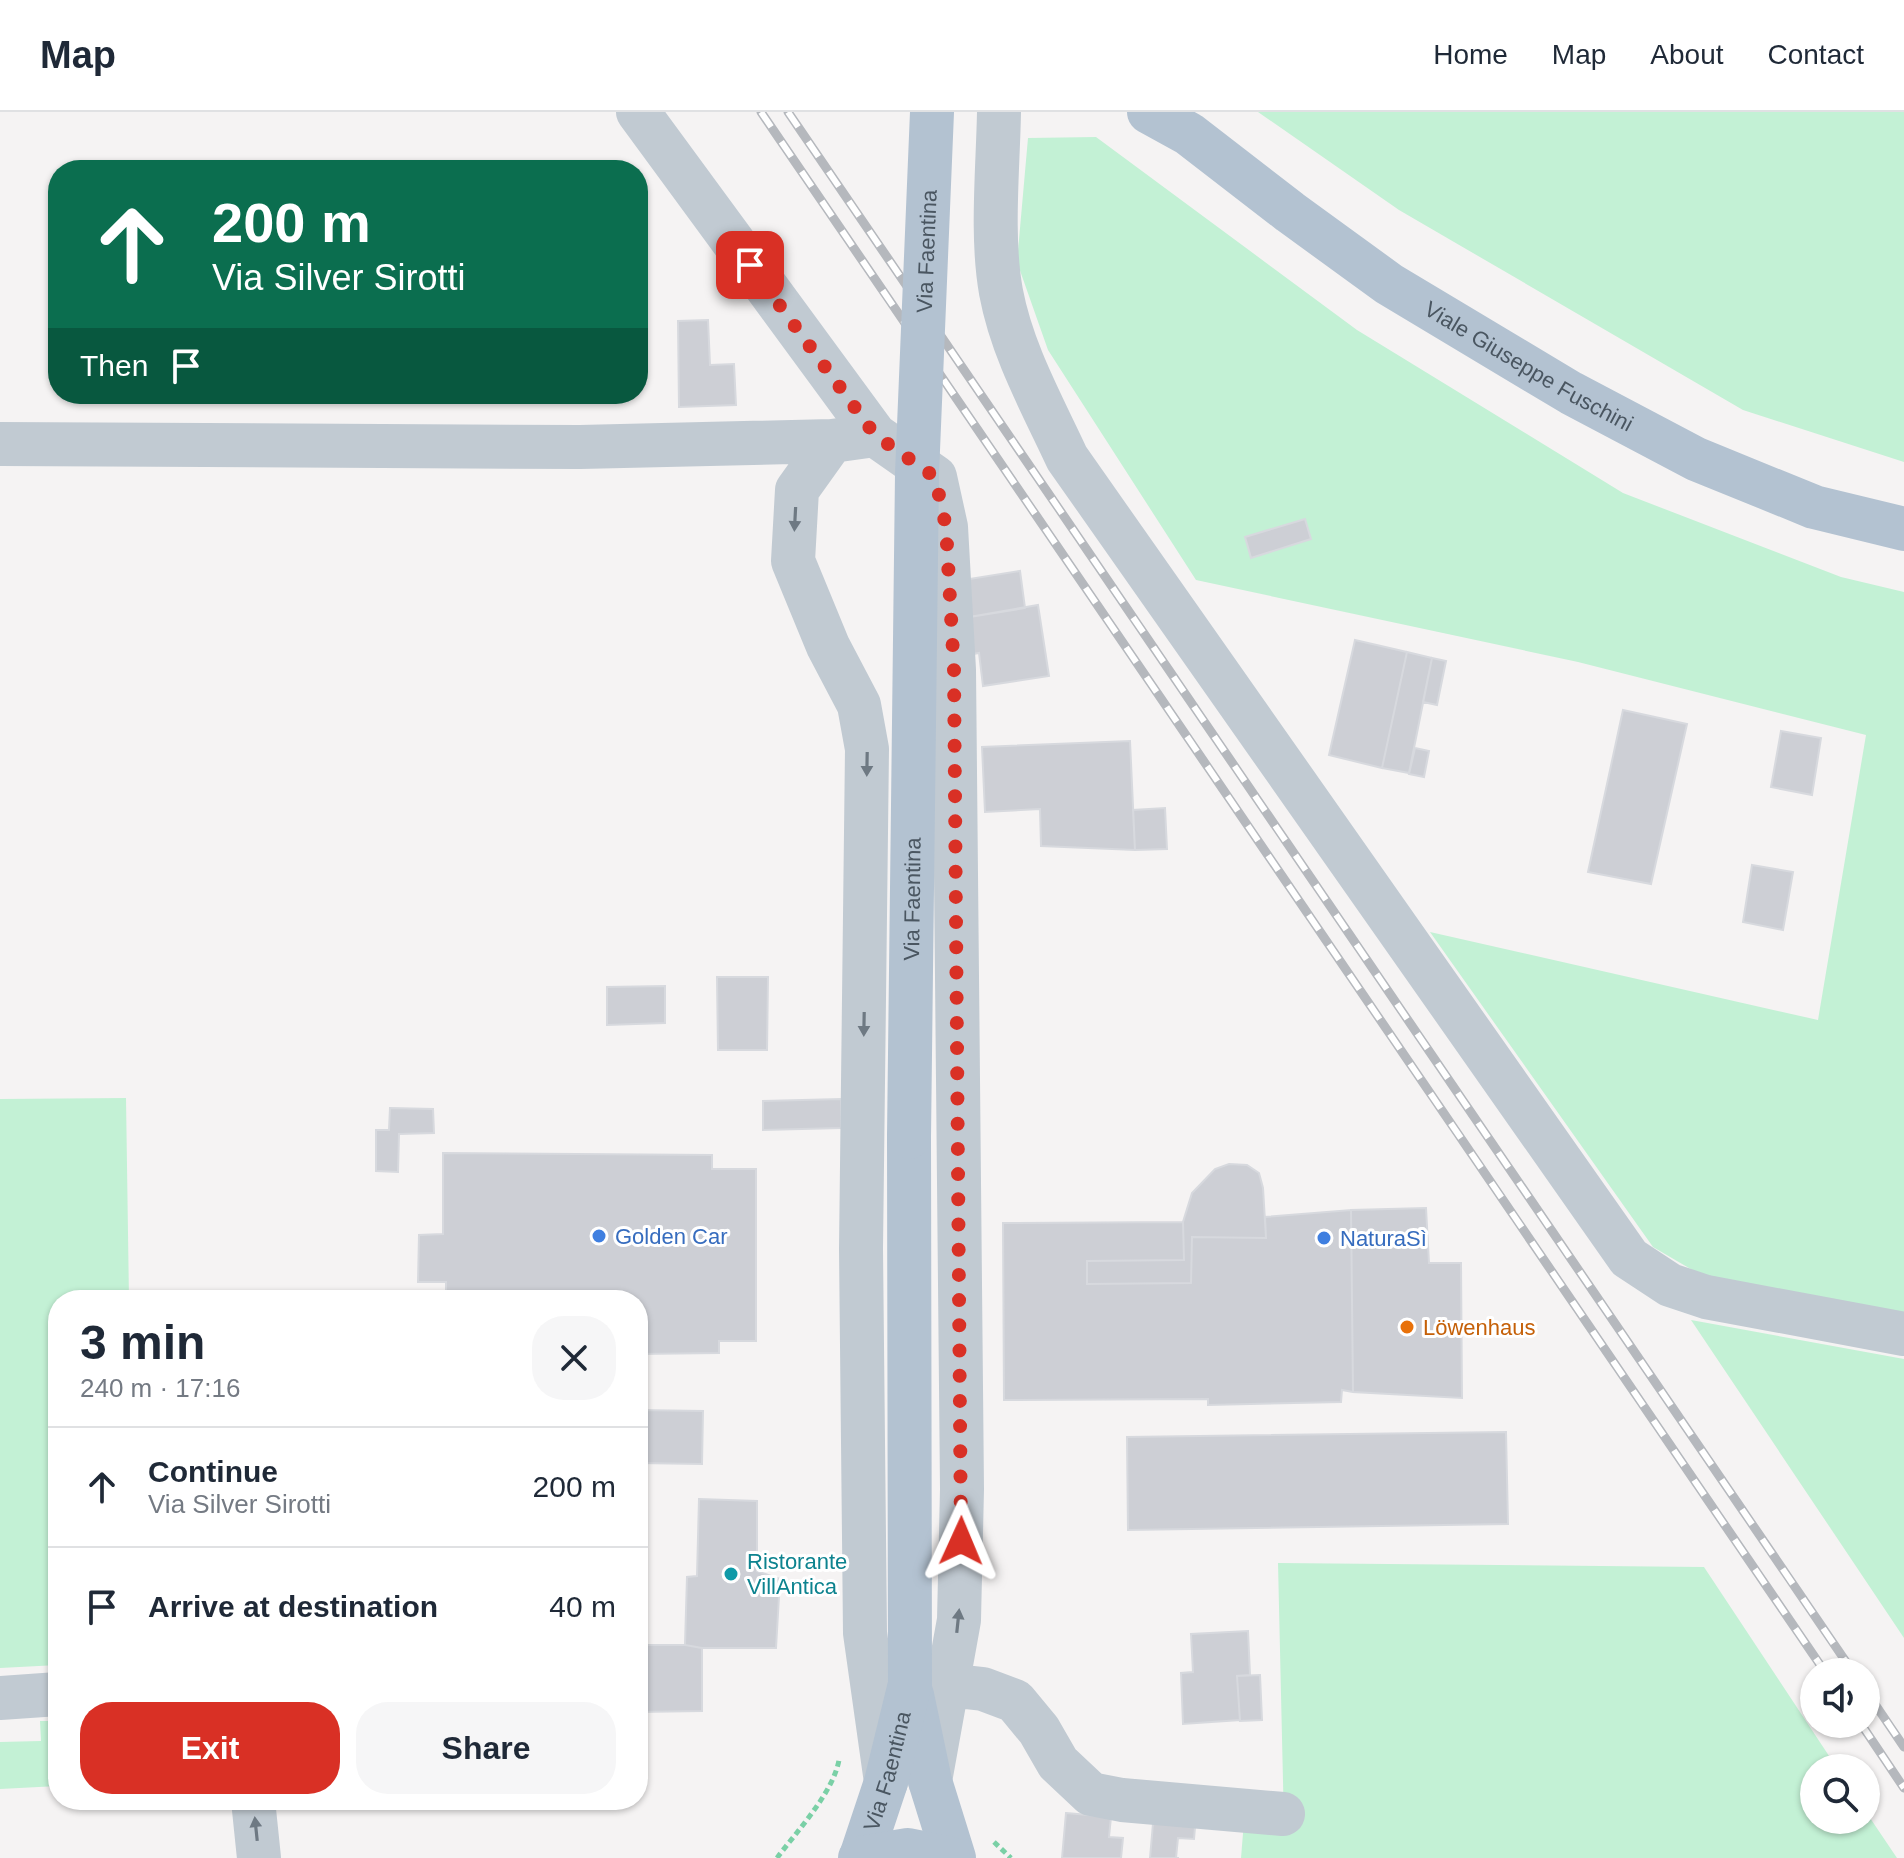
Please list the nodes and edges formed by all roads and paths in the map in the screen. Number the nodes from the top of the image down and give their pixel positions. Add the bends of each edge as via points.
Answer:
1 (638, 112) edge
2 (932, 112) edge
3 (999, 112) edge
4 (1149, 112) edge
5 (1179, 123) edge
6 (875, 435) junction
7 (832, 441) junction
8 (0, 444) edge
9 (1904, 529) edge
10 (1904, 1334) edge
11 (929, 1685) junction
12 (48, 1695) edge
13 (0, 1698) edge
14 (841, 1753) dead end
15 (886, 1782) junction
16 (254, 1810) edge
17 (1283, 1814) dead end
18 (259, 1858) edge
19 (777, 1858) edge
20 (861, 1858) edge
21 (948, 1858) edge
22 (954, 1858) edge

1 - 6 lane
2 - 11 main road, Via Faentina, bridge via 917,474 909,1137
3 - 10 lane via 1001,291 1018,352 1067,458 1629,1258 1670,1285 1706,1297
4 - 5 main road, Viale Giuseppe Fuschini
5 - 9 main road, Viale Giuseppe Fuschini via 1389,284 1571,393 1696,459 1814,507
6 - 7 lane
11 -> 6 lane via 959,1620 954,670 946,527 935,477
7 - 8 lane via 580,447
7 -> 15 lane via 797,490 793,561 859,705 867,749 861,1249 865,1633
11 - 15 main road, Via Faentina
11 - 17 lane via 983,1689 1015,1701 1058,1763 1091,1794
11 - 22 main road, Via Faentina via 930,1781
12 - 13 lane
14 - 19 path via 815,1807
15 - 20 main road, Via Faentina
18 -> 16 lane
20 - 21 main road via 908,1850

